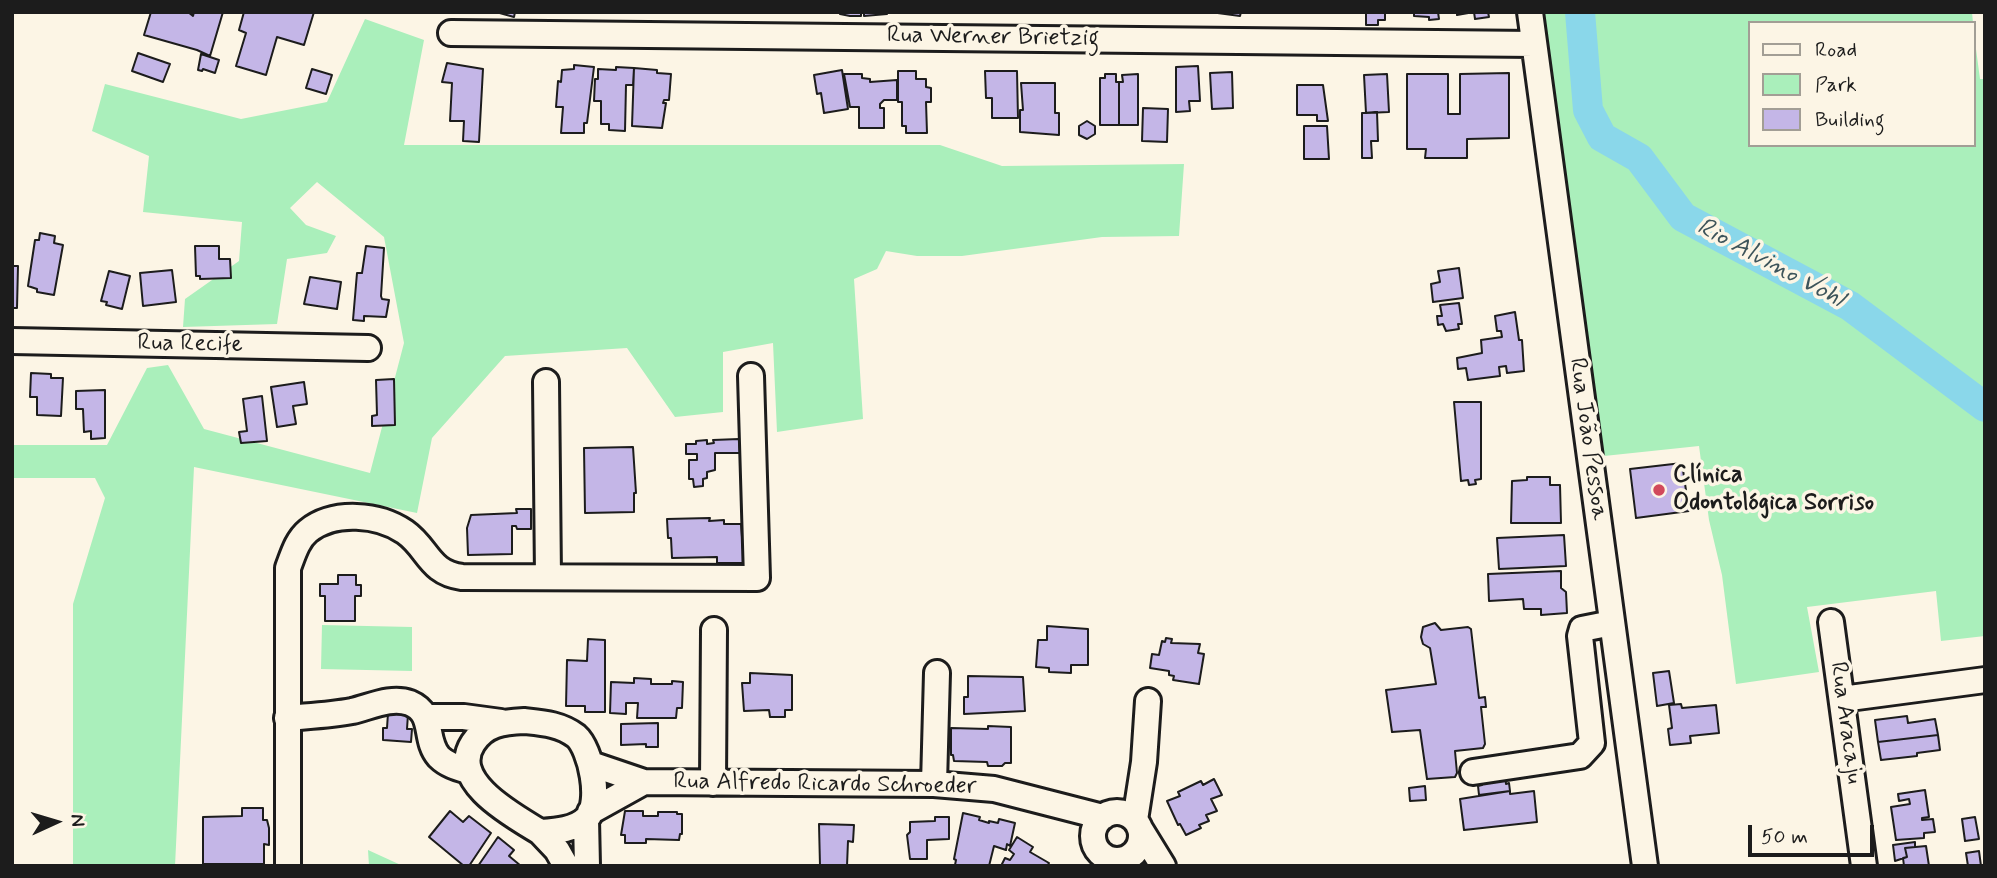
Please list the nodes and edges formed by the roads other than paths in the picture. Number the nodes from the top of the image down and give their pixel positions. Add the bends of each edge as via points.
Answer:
1 (1530, 12) edge
2 (451, 33) dead end
3 (1534, 44) junction
4 (12, 341) edge
5 (368, 348) dead end
6 (751, 376) dead end
7 (545, 382) dead end
8 (548, 577) junction
9 (1831, 622) dead end
10 (1612, 623) junction
11 (714, 630) dead end
12 (937, 673) dead end
13 (1985, 680) edge
14 (1842, 699) junction
15 (1148, 701) dead end
16 (426, 717) junction
17 (287, 718) junction
18 (501, 722) junction
19 (1144, 762) junction
20 (590, 764) junction
21 (468, 771) junction
22 (1472, 772) dead end
23 (644, 782) junction
24 (713, 783) junction
25 (934, 784) junction
26 (588, 815) junction
27 (1137, 824) junction
28 (540, 832) junction
29 (1109, 844) edge
30 (288, 866) edge
31 (566, 866) edge
32 (587, 866) edge
33 (1084, 866) edge
34 (1163, 866) edge
35 (1645, 866) edge
36 (1864, 866) edge

1 - 3 street, Rua João Pessoa
2 - 3 street, Rua Werner Brietzig
3 - 10 street, Rua João Pessoa
4 - 5 street, Rua Recife
6 - 8 street via 757,578
7 - 8 street
8 - 17 street via 450,575 394,525 379,519 327,520 308,531 288,568
9 - 14 street, Rua Aracaju
10 - 22 street via 1582,629 1580,636 1592,743 1580,756
10 - 35 street, Rua João Pessoa
11 - 24 street
12 - 25 street
13 - 14 street
14 - 36 street, Rua Aracaju
15 - 19 street
16 - 17 street via 408,702 394,701
16 - 18 street
16 - 21 street via 429,740 439,757
17 - 30 street
18 - 20 street via 555,724 577,737
18 - 21 street via 480,733 469,749
19 - 27 street
19 - 29 street
20 - 23 street, Rua Alfredo Ricardo Schroeder
20 - 26 street via 594,797
21 - 28 street via 504,810
23 - 24 street, Rua Alfredo Ricardo Schroeder
23 - 26 street, Rua Alfredo Ricardo Schroeder
24 - 25 street, Rua Alfredo Ricardo Schroeder
25 - 29 street, Rua Alfredo Ricardo Schroeder via 1018,793 1046,803
26 - 28 street via 571,827
26 - 32 street
27 - 29 street, Rua Alfredo Ricardo Schroeder via 1123,812
27 - 29 street via 1141,834 1138,848
27 - 34 street
28 - 31 street
29 - 33 street

